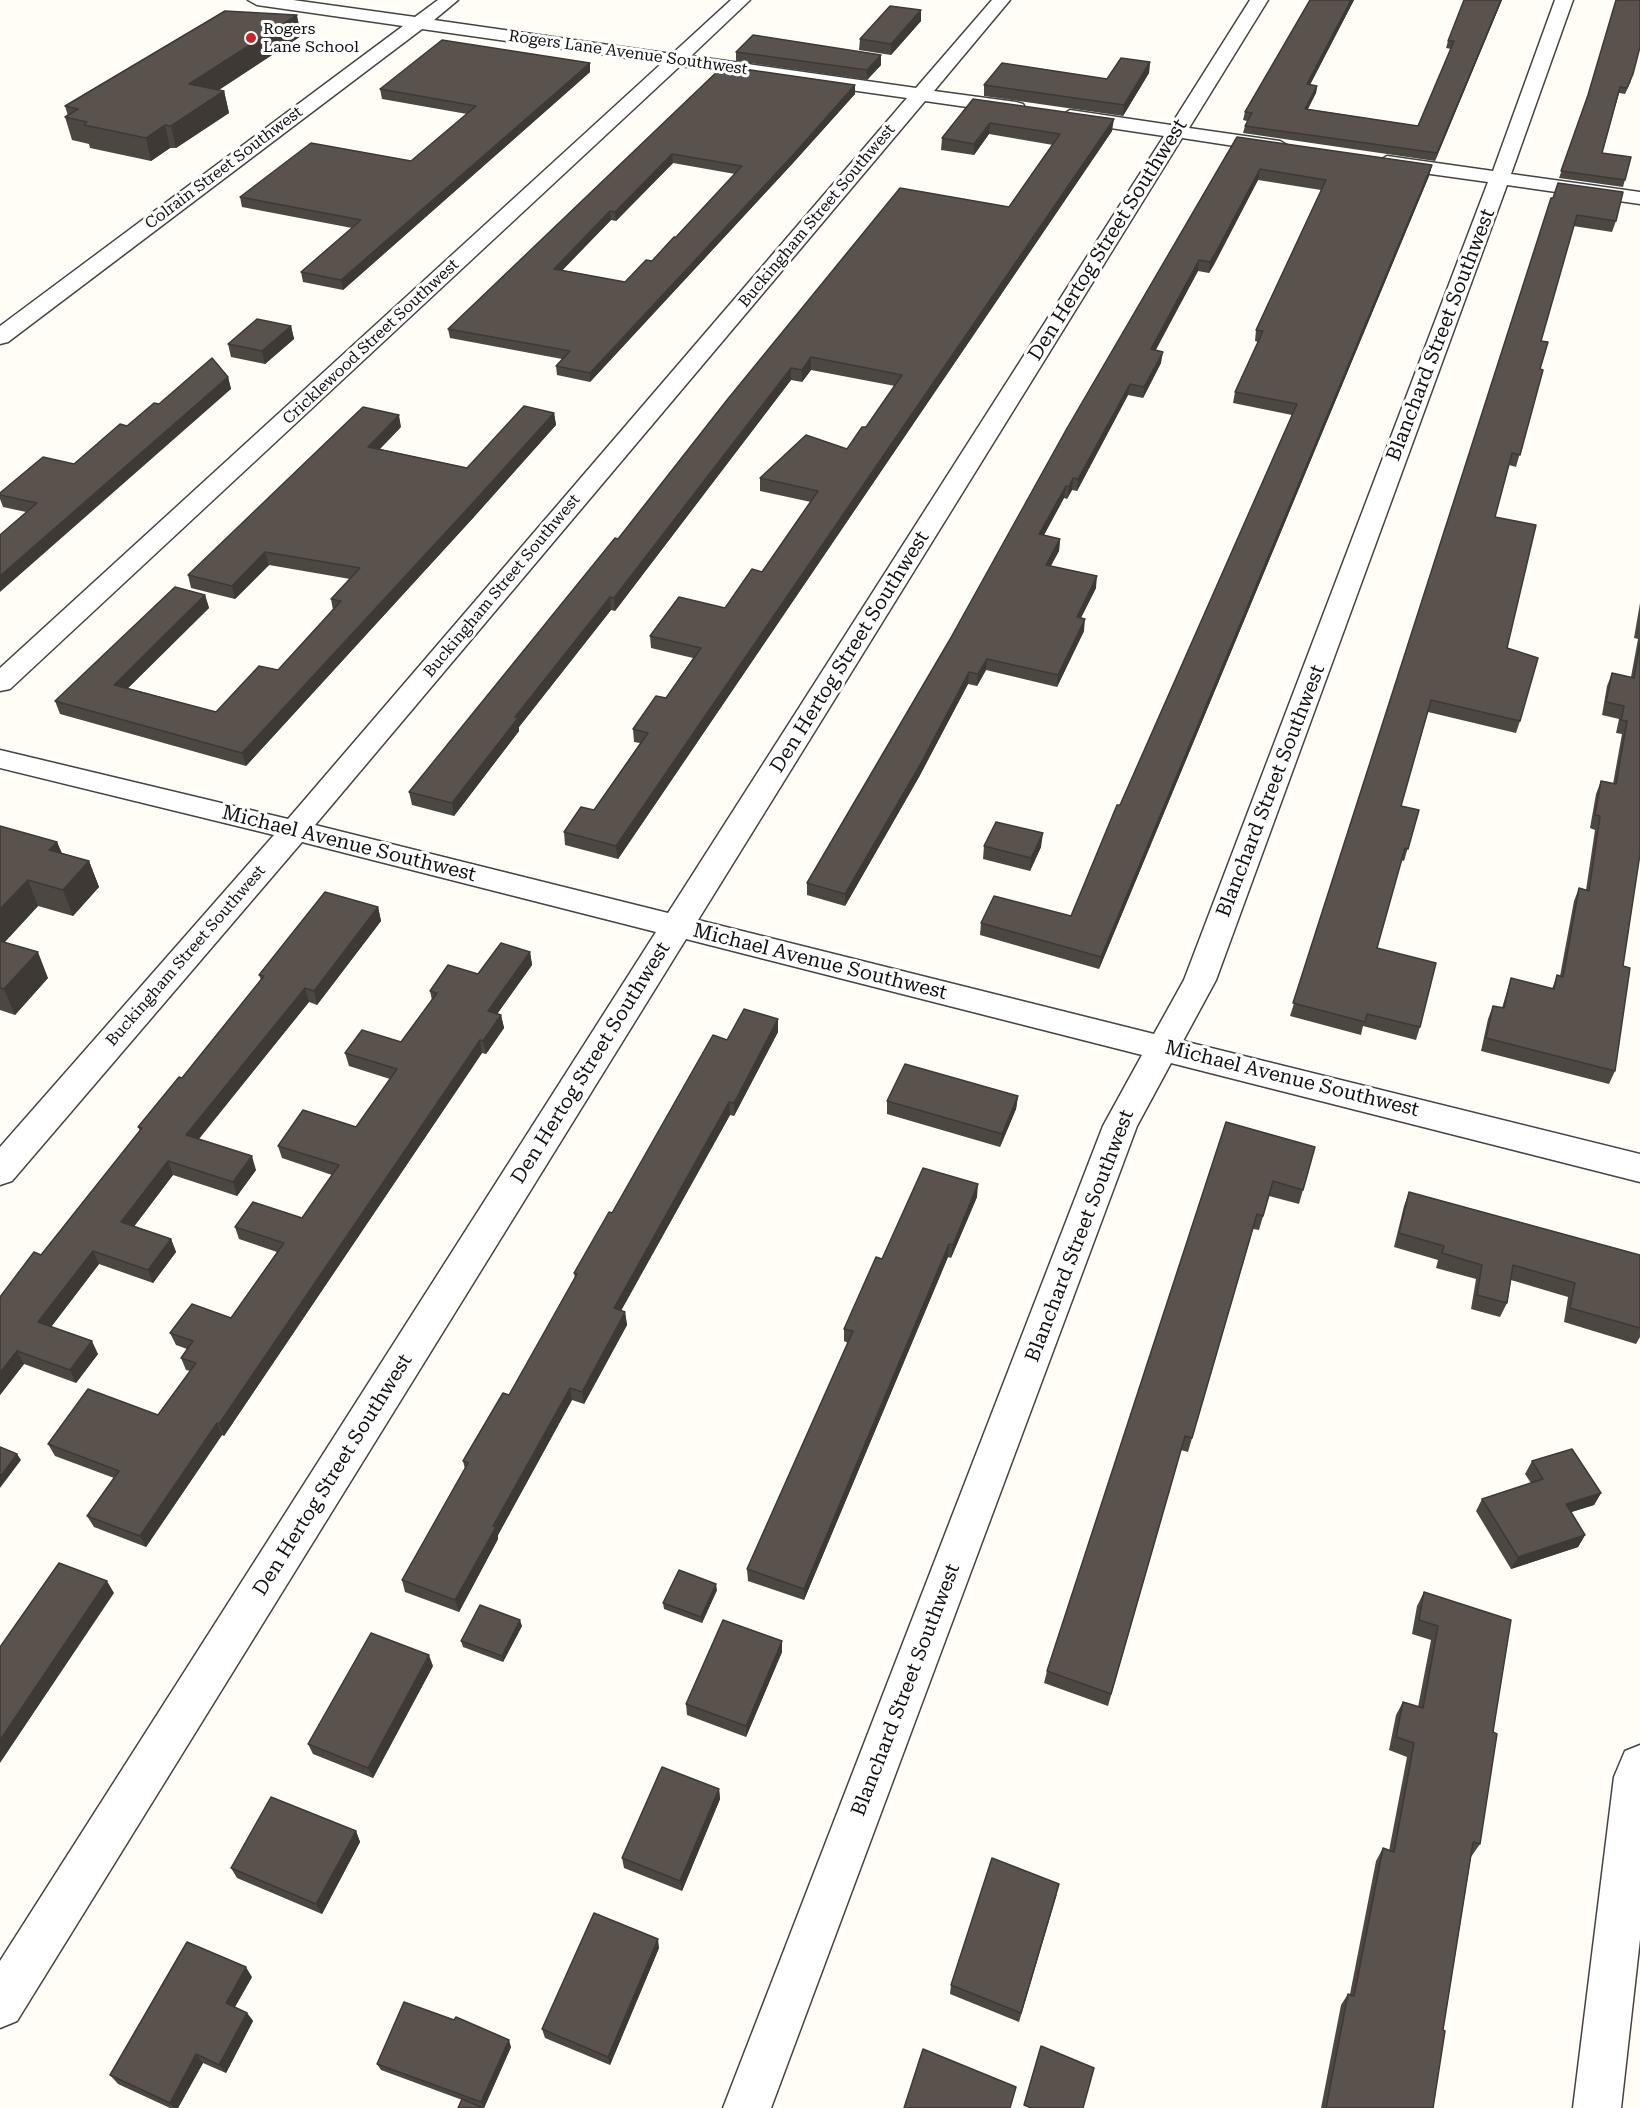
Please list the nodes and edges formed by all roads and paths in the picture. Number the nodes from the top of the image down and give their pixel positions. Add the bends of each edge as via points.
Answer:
1 (257, 0) edge
2 (449, 0) edge
3 (741, 0) edge
4 (1001, 0) edge
5 (1259, 0) edge
6 (1564, 0) edge
7 (418, 23) junction
8 (677, 60) junction
9 (920, 94) junction
10 (1176, 132) junction
11 (1294, 149) edge
12 (1364, 159) edge
13 (1500, 178) junction
14 (1640, 198) edge
15 (0, 337) edge
16 (0, 683) edge
17 (0, 759) edge
18 (295, 830) junction
19 (677, 927) junction
20 (1162, 1046) junction
21 (1640, 1168) edge
22 (0, 1171) edge
23 (1640, 1766) edge
24 (0, 2004) edge
25 (747, 2108) edge
26 (1597, 2108) edge

1 - 7 street, Rogers Lane Avenue Southwest
2 - 7 street, Colrain Street Southwest
3 - 8 street, Cricklewood Street Southwest
4 - 9 street, Buckingham Street Southwest
5 - 10 street, Den Hertog Street Southwest
6 - 13 street, Blanchard Street Southwest
7 - 8 street, Rogers Lane Avenue Southwest
7 - 15 street, Colrain Street Southwest
8 - 9 street, Rogers Lane Avenue Southwest
8 - 16 street, Cricklewood Street Southwest
9 - 10 street, Rogers Lane Avenue Southwest
9 - 18 street, Buckingham Street Southwest
10 - 11 street, Rogers Lane Avenue Southwest
10 - 19 street, Den Hertog Street Southwest
12 - 13 street
13 - 14 street
13 - 20 street, Blanchard Street Southwest via 1200,980
17 - 18 street, Michael Avenue Southwest
18 - 19 street, Michael Avenue Southwest
18 - 22 street, Buckingham Street Southwest
19 - 20 street, Michael Avenue Southwest
19 - 24 street, Den Hertog Street Southwest
20 - 21 street, Michael Avenue Southwest
20 - 25 street, Blanchard Street Southwest via 1120,1126
23 - 26 street

